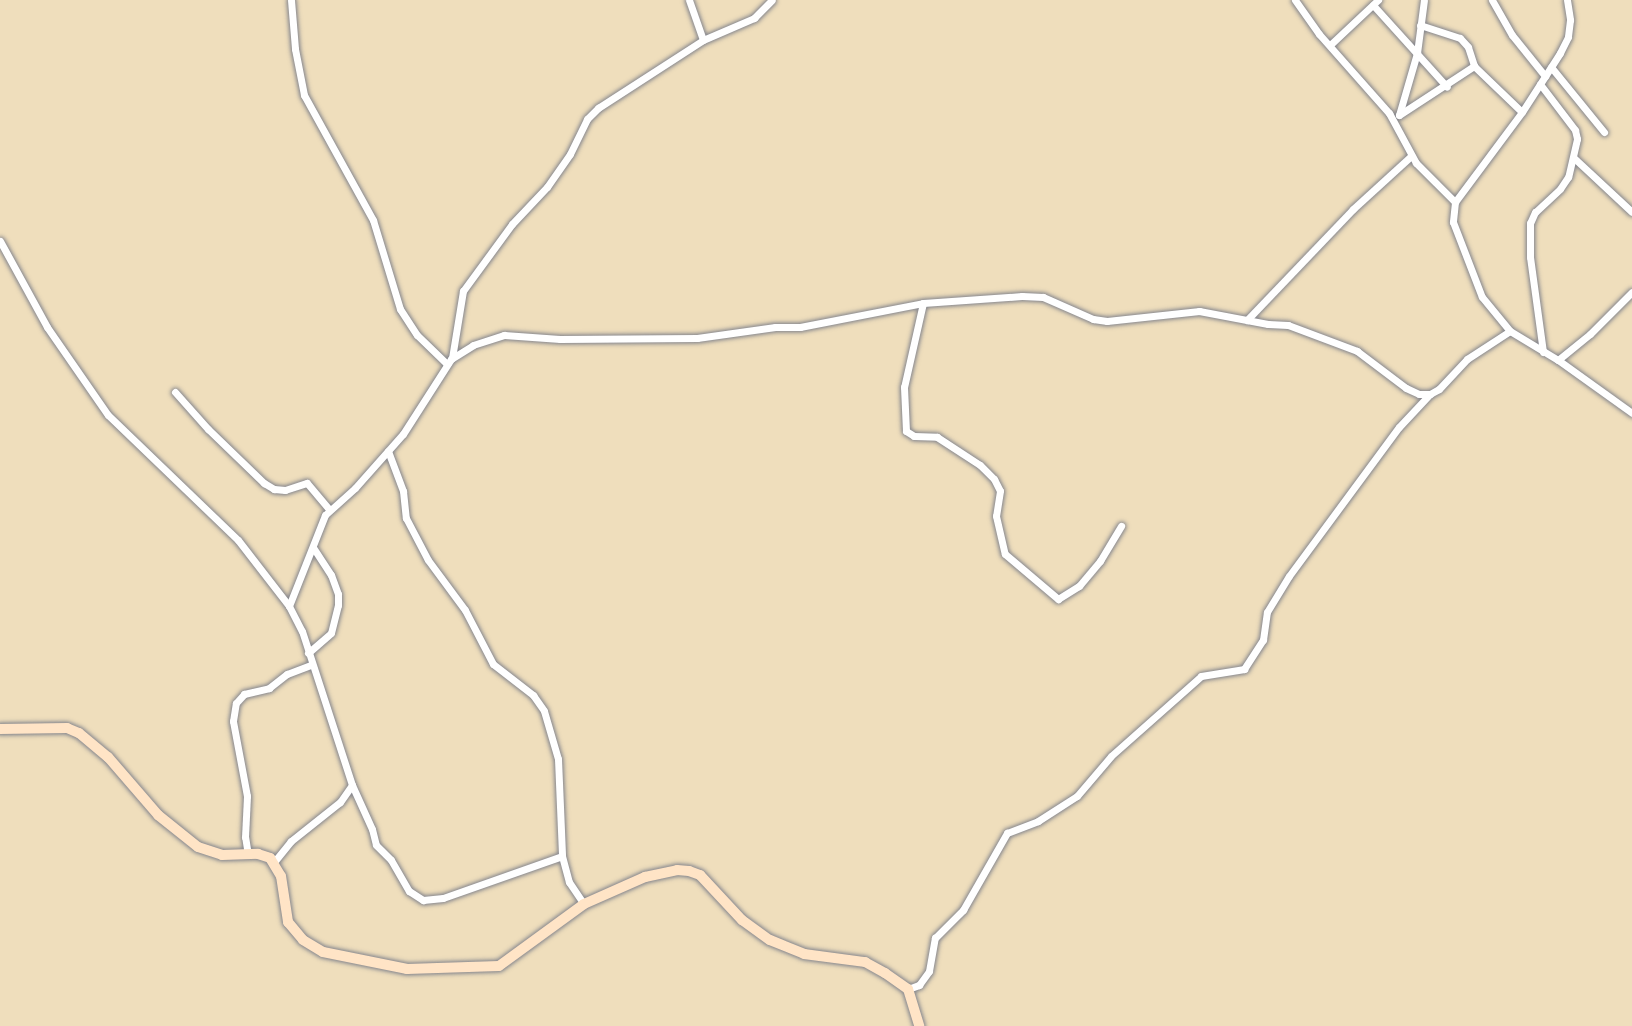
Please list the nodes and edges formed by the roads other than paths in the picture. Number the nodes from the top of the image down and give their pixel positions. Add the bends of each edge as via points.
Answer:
1 (291, 0) edge
2 (689, 0) edge
3 (772, 0) edge
4 (1295, 0) edge
5 (1424, 0) edge
6 (1492, 0) edge
7 (1567, 0) edge
8 (1375, 3) edge
9 (1420, 25) junction
10 (702, 40) junction
11 (1330, 45) junction
12 (1417, 53) junction
13 (1474, 66) junction
14 (1551, 67) junction
15 (1545, 76) junction
16 (1540, 85) junction
17 (1447, 87) junction
18 (1522, 112) junction
19 (1396, 117) junction
20 (1604, 132) dead end
21 (1411, 156) junction
22 (1574, 158) junction
23 (1455, 202) junction
24 (1632, 212) edge
25 (0, 241) edge
26 (1632, 292) edge
27 (923, 303) junction
28 (1247, 320) junction
29 (1510, 331) junction
30 (1543, 352) junction
31 (1558, 360) junction
32 (449, 362) junction
33 (175, 392) dead end
34 (1430, 394) junction
35 (1632, 413) edge
36 (388, 451) junction
37 (331, 510) junction
38 (1121, 526) dead end
39 (313, 547) junction
40 (289, 606) junction
41 (308, 653) junction
42 (311, 665) junction
43 (0, 729) edge
44 (352, 785) junction
45 (248, 855) junction
46 (562, 856) junction
47 (274, 862) junction
48 (584, 904) junction
49 (908, 989) junction
50 (919, 1026) edge

1 - 32 street via 304,95 373,220 400,309 417,335
2 - 10 street
3 - 10 street via 739,27
4 - 11 street
5 - 9 street
6 - 15 street via 1512,35
7 - 14 street via 1568,37
8 - 11 street
8 - 12 street
9 - 12 street
9 - 13 street via 1460,38
10 - 32 street via 587,119 547,187 512,224 463,291
11 - 19 street
12 - 17 street
12 - 19 street
13 - 17 street
13 - 18 street
14 - 15 street
14 - 20 street
15 - 16 street
16 - 18 street
16 - 22 street via 1577,134
17 - 19 street
18 - 23 street
19 - 21 street
21 - 23 street
21 - 28 street via 1353,209
22 - 24 street
22 - 30 street via 1564,184 1530,223
23 - 29 street via 1453,222 1474,281 1493,314
25 - 40 street via 47,327 108,415 238,540
26 - 31 street
27 - 28 street via 1044,297 1107,321 1199,311
27 - 32 street via 800,327 697,338 504,335 473,345
27 - 38 street via 904,387 906,430 914,436 937,437 995,479 1000,491 996,516 1005,554 1058,598 1079,586
28 - 34 street via 1288,325 1333,340 1357,351 1406,388
29 - 30 street
29 - 34 street via 1467,359
30 - 31 street
31 - 35 street
32 - 36 street via 424,406
33 - 37 street via 264,483 285,490 307,484
34 - 49 street via 1399,427 1289,576 1267,612 1263,640 1244,670 1201,676 1111,756 1077,796 1038,821 1007,833 963,910 935,938 929,971 919,985
36 - 37 street
36 - 46 street via 404,491 406,518 428,560 465,610 493,664 533,695 544,712 558,759
37 - 39 street via 321,522
39 - 40 street
39 - 41 street via 331,576 338,606 331,634
40 - 41 street
41 - 42 street
42 - 44 street
42 - 45 street via 287,674 270,688 244,694 236,703 233,721 247,796
43 - 45 street via 67,728 79,733 108,757 158,815 198,847 222,855
44 - 46 street via 376,845 409,891 423,900 443,898
44 - 47 street via 340,802 291,841
45 - 47 street via 258,854
46 - 48 street via 569,882
47 - 48 street via 281,876 288,922 303,940 334,955 407,969 499,966
48 - 49 street via 645,877 689,871 700,875 742,920 770,940 804,954 865,961
49 - 50 street

